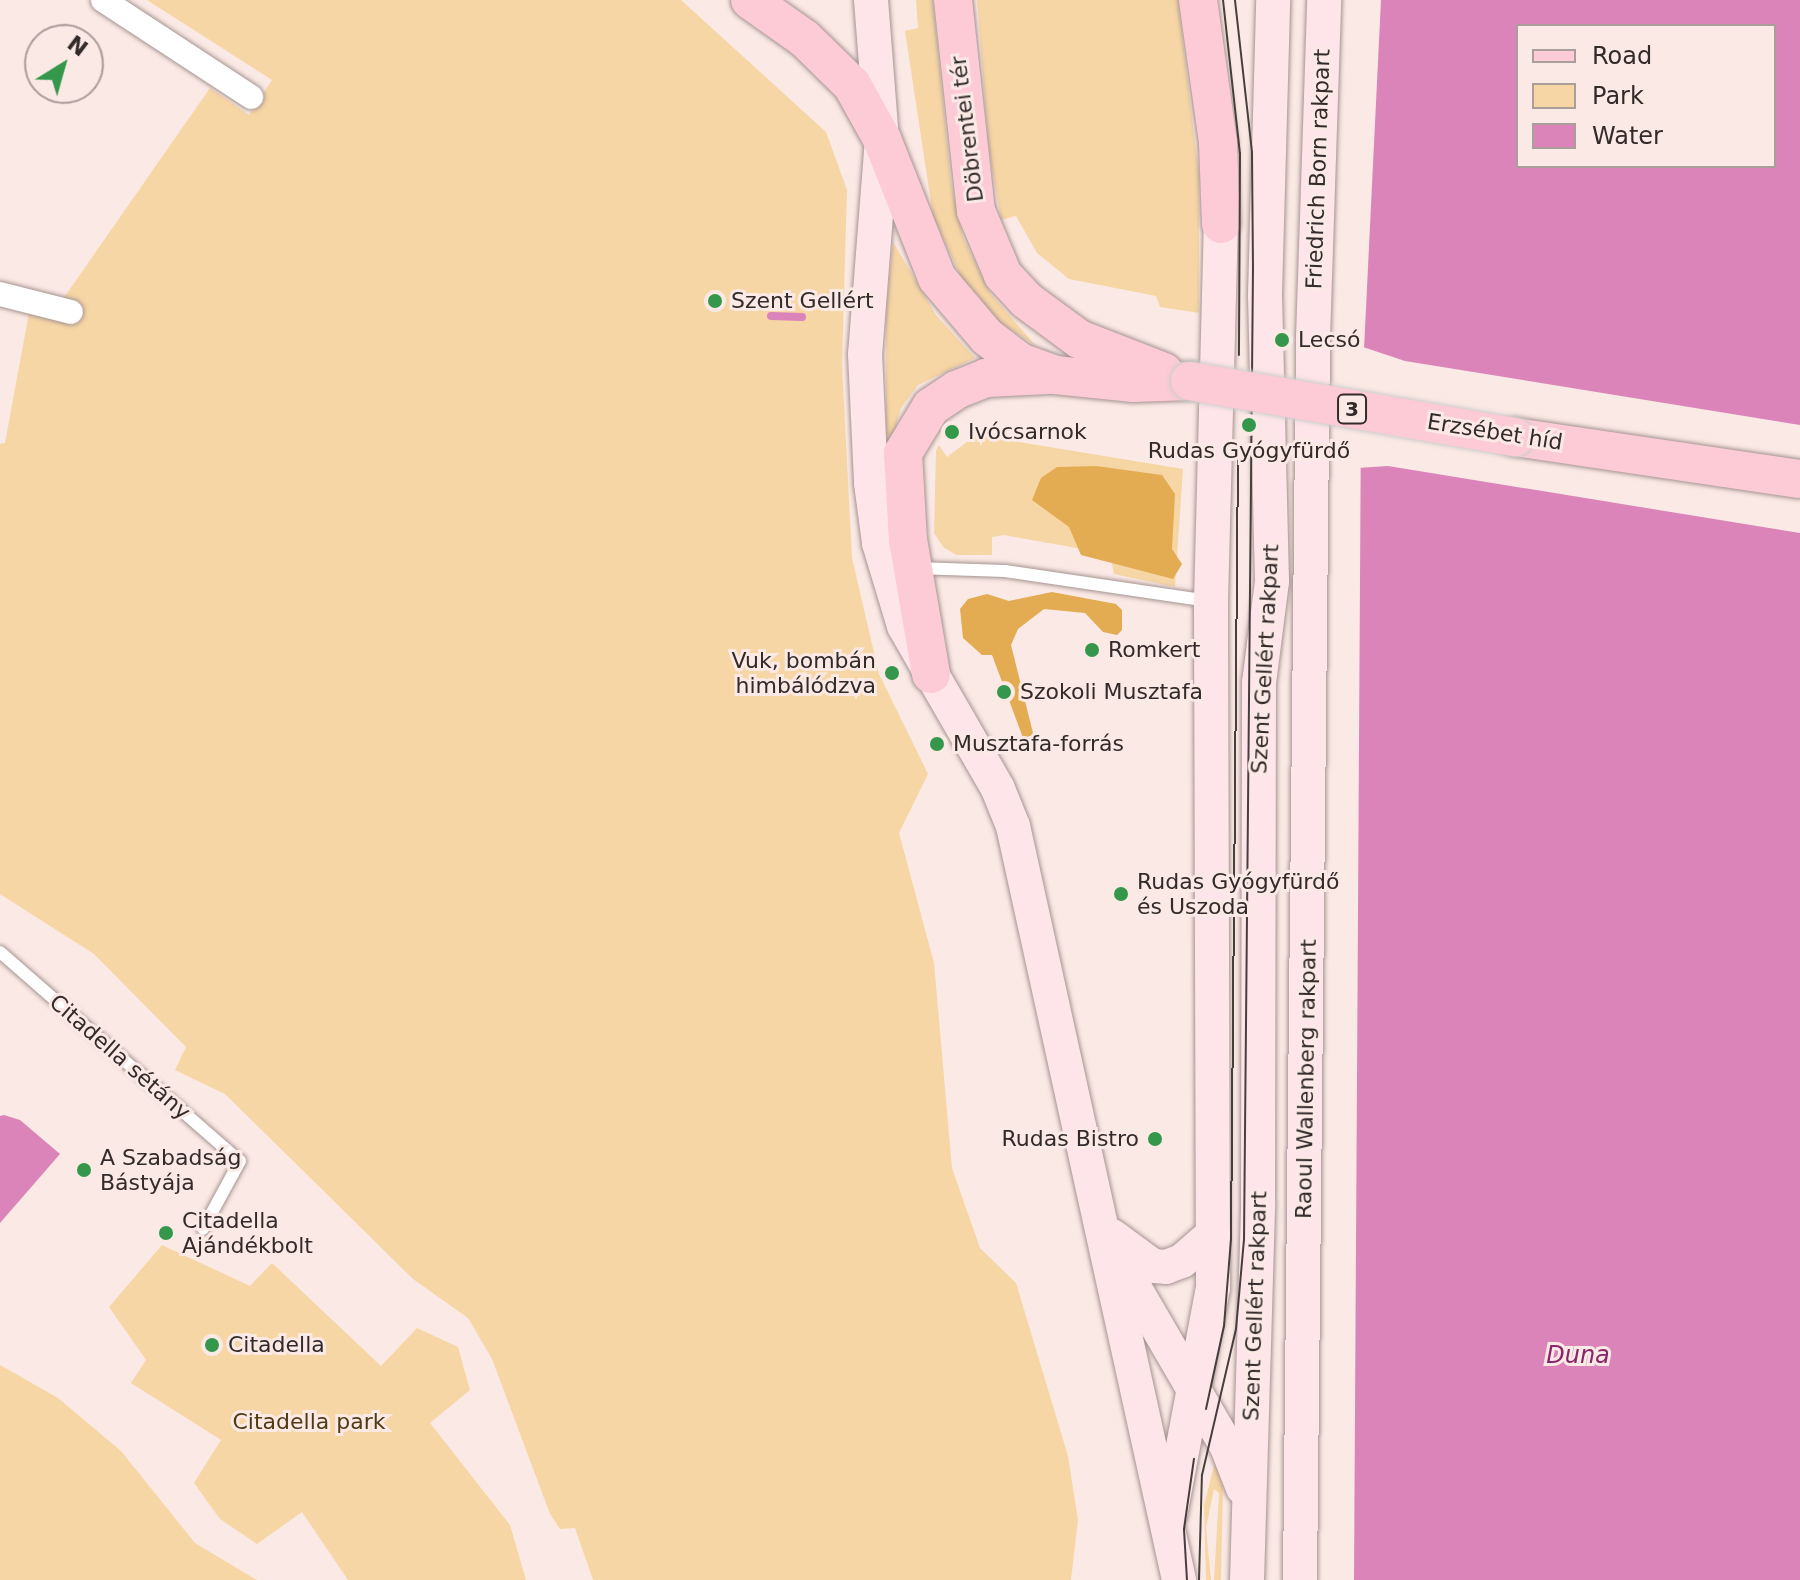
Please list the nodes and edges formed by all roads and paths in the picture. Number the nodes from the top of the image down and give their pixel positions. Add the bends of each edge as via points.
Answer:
1 (103, 0) edge
2 (750, 0) edge
3 (871, 0) edge
4 (1198, 0) edge
5 (1273, 0) edge
6 (1324, 0) edge
7 (954, 9) edge
8 (251, 97) dead end
9 (882, 139) junction
10 (1221, 224) joint
11 (0, 294) edge
12 (71, 312) dead end
13 (1313, 338) joint
14 (1055, 375) junction
15 (1190, 381) junction
16 (1800, 479) edge
17 (913, 568) junction
18 (1211, 601) junction
19 (931, 674) junction
20 (0, 952) edge
21 (1103, 1228) junction
22 (203, 1229) dead end
23 (1213, 1234) junction
24 (1194, 1396) junction
25 (1249, 1510) junction
26 (1167, 1531) junction
27 (1179, 1580) edge
28 (1247, 1580) edge
29 (1300, 1580) edge

1 - 8 street
2 - 9 main road via 834,64
3 - 9 main road, 3
4 - 10 main road via 1218,143
5 - 25 main road, Szent Gellért rakpart via 1265,279 1272,581 1259,683 1258,1201
6 - 13 main road, Friedrich Born rakpart
7 - 15 main road, Döbrentei tér / 3 via 976,211 1003,275 1026,300 1079,339
9 - 14 main road, 3 via 925,256 951,299 1006,352
9 - 19 main road, Szent Gellért rakpart via 865,354 871,483 889,589
10 - 18 main road, Szent Gellért rakpart
11 - 12 street
13 - 29 main road, Raoul Wallenberg rakpart
14 - 15 main road, 3 via 1134,383
14 - 17 main road via 986,378 931,407 903,453
15 - 16 main road, Erzsébet híd / 3, bridge
17 - 18 lane via 1005,571
17 - 19 main road
18 - 23 main road, Szent Gellért rakpart
19 - 21 main road, Szent Gellért rakpart via 998,789 1013,826
20 - 22 lane, Citadella sétány via 240,1161
21 - 23 main road via 1128,1251 1153,1266 1166,1267 1182,1261
21 - 24 main road, Szent Gellért rakpart
21 - 26 main road, Szent Gellért rakpart
23 - 24 main road, Szent Gellért rakpart via 1213,1288
24 - 25 main road, Szent Gellért rakpart via 1227,1447
24 - 26 main road, Szent Gellért rakpart
25 - 28 main road, Szent Gellért rakpart
26 - 27 main road, Szent Gellért rakpart

